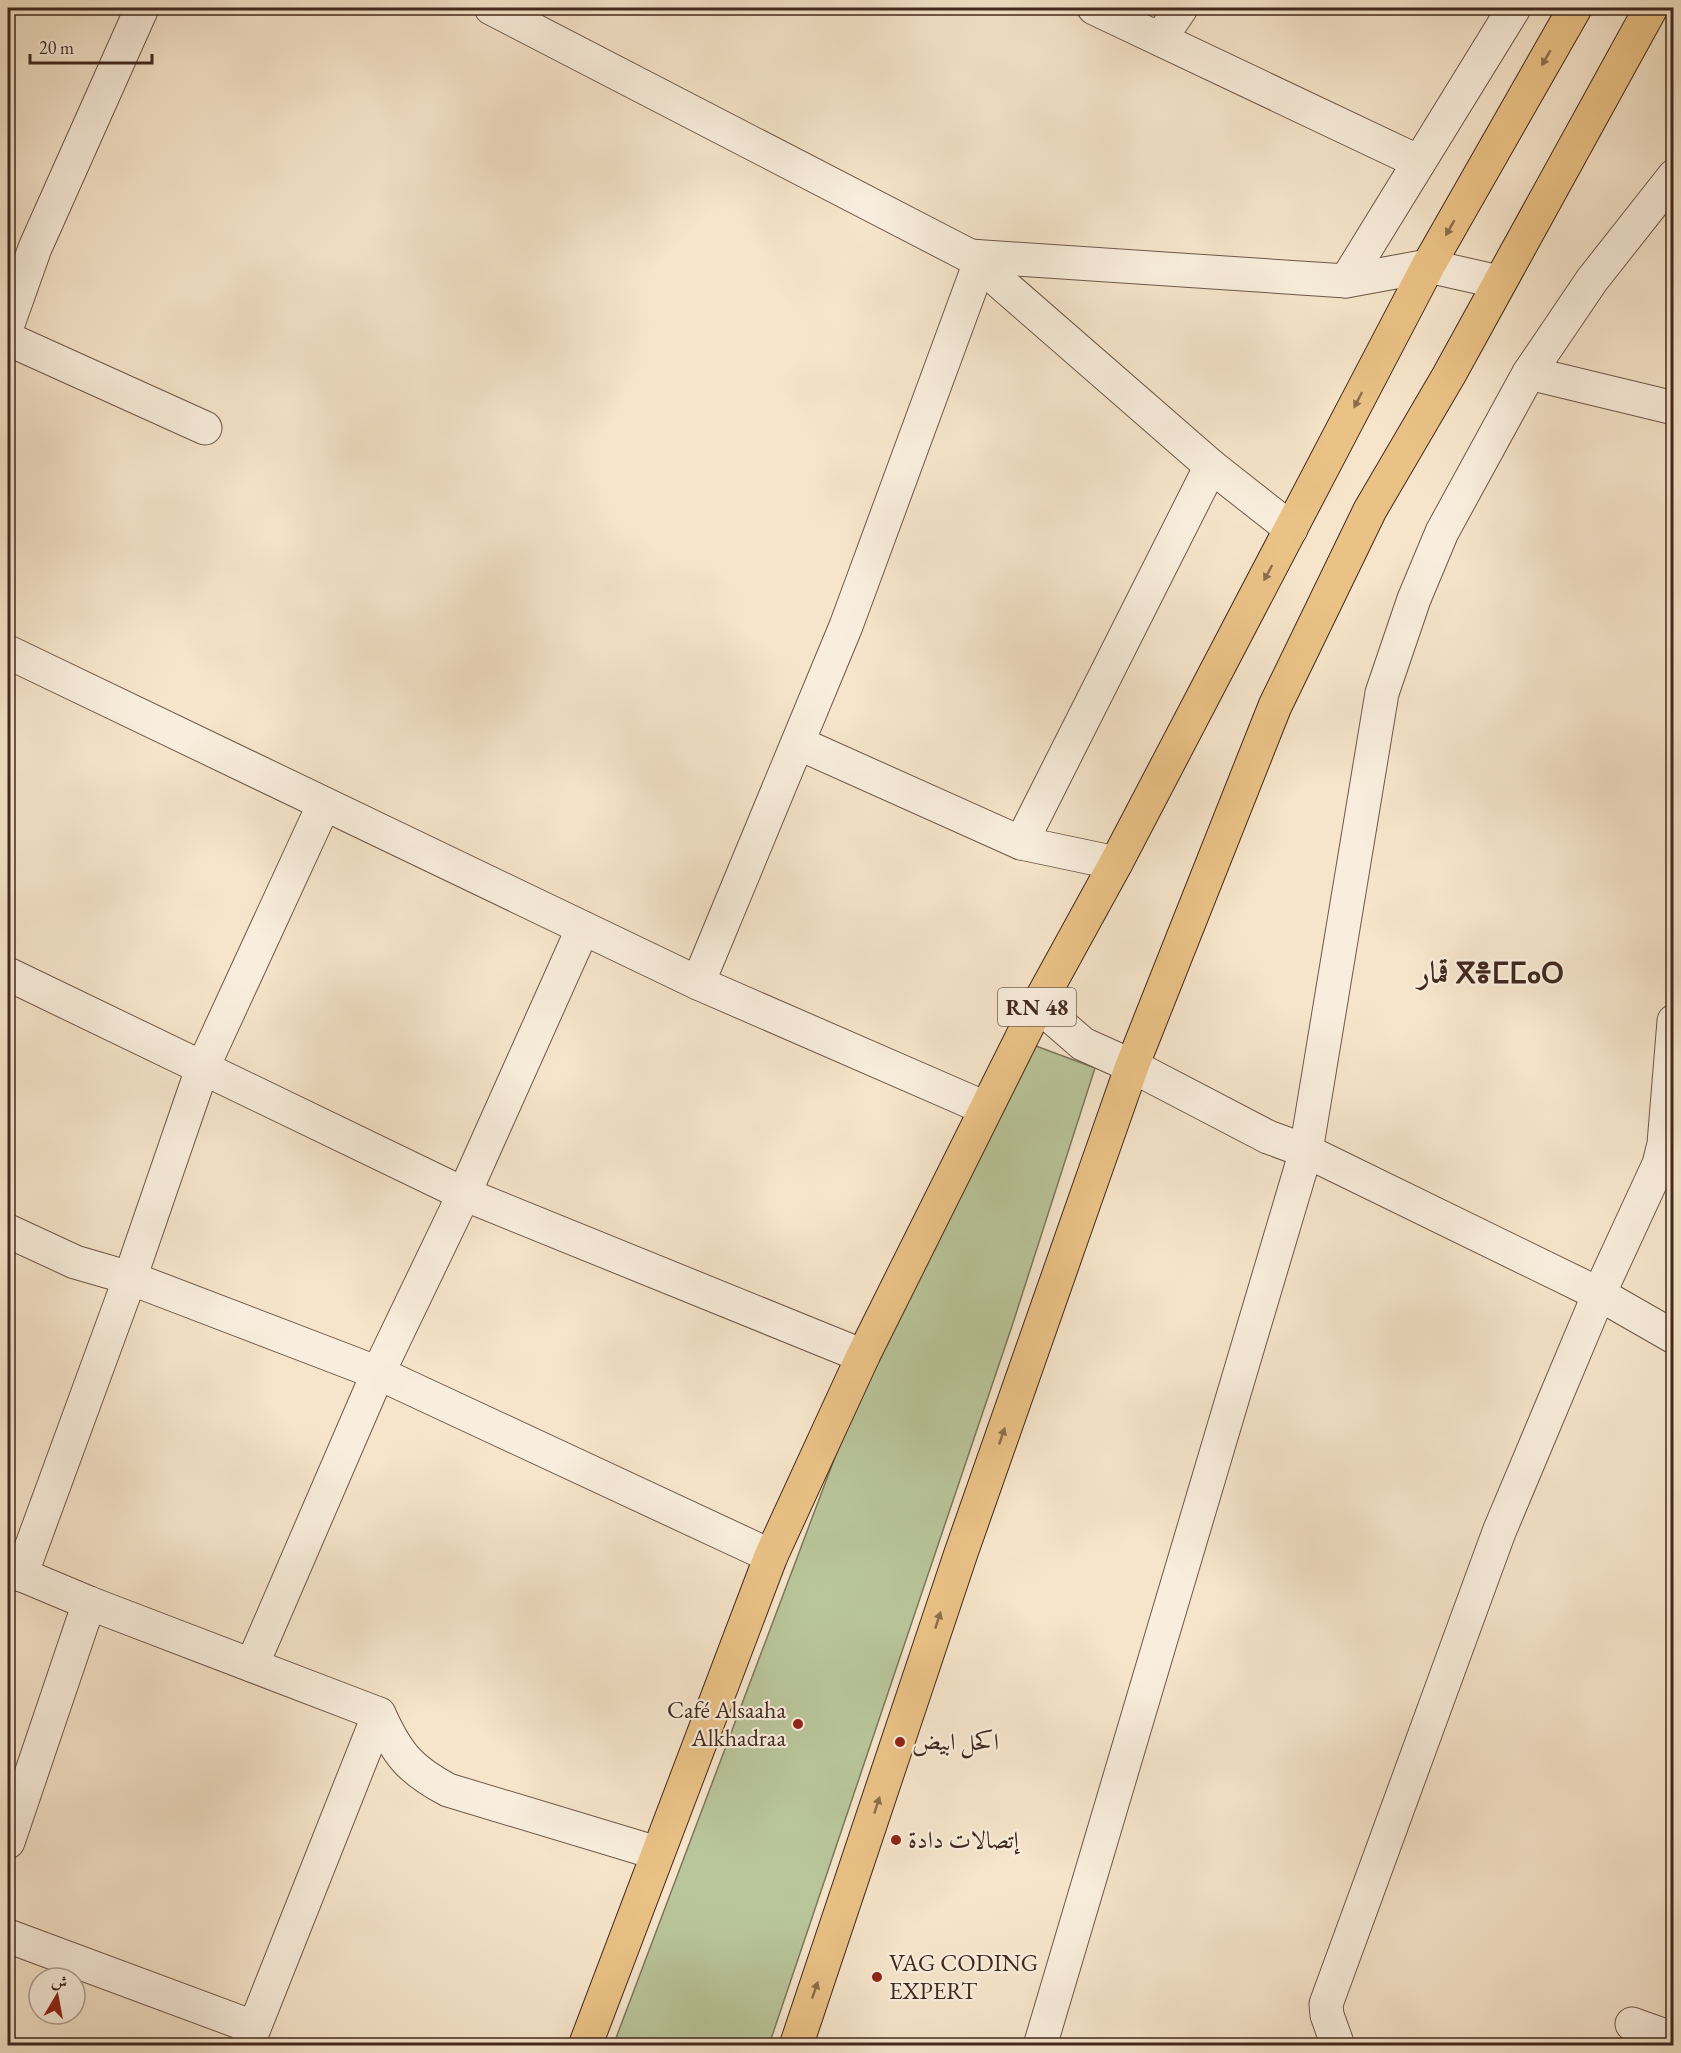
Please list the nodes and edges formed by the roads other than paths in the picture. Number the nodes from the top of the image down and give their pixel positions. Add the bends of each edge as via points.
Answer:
1 (142, 8) edge
2 (491, 8) edge
3 (1094, 8) edge
4 (1181, 8) edge
5 (1514, 8) edge
6 (1575, 8) edge
7 (1651, 8) edge
8 (1160, 39) junction
9 (1419, 162) junction
10 (1674, 176) edge
11 (974, 260) junction
12 (1428, 266) junction
13 (1346, 281) junction
14 (1499, 282) junction
15 (8, 324) edge
16 (8, 339) edge
17 (1529, 372) junction
18 (1674, 408) edge
19 (206, 428) dead end
20 (1211, 466) junction
21 (1292, 529) junction
22 (8, 652) edge
23 (798, 744) junction
24 (324, 804) junction
25 (1022, 843) junction
26 (1116, 863) junction
27 (584, 928) junction
28 (8, 974) edge
29 (698, 983) junction
30 (1038, 1005) junction
31 (1674, 1021) edge
32 (1132, 1066) junction
33 (202, 1069) junction
34 (985, 1108) junction
35 (1306, 1151) junction
36 (464, 1194) junction
37 (8, 1231) edge
38 (130, 1278) junction
39 (1599, 1294) junction
40 (1674, 1337) edge
41 (863, 1356) junction
42 (378, 1373) junction
43 (771, 1556) junction
44 (14, 1572) edge
45 (89, 1604) junction
46 (252, 1665) junction
47 (379, 1714) junction
48 (8, 1842) edge
49 (657, 1853) junction
50 (8, 1936) edge
51 (1632, 2024) dead end
52 (250, 2036) edge
53 (1674, 2039) edge
54 (585, 2046) edge
55 (796, 2046) edge
56 (1040, 2046) edge
57 (1338, 2046) edge

1 - 15 street via 35,248
2 - 11 street
3 - 8 street
4 - 8 street
5 - 9 street
6 -> 12 highway, RN 48
7 - 14 highway
8 - 9 street
9 - 13 street
10 - 17 street via 1592,280
11 - 13 street
11 - 20 street
11 - 23 street via 846,626
12 - 13 street
12 - 14 street
12 -> 21 highway, RN 48
14 - 32 highway via 1370,510 1275,706
16 - 19 street
17 - 18 street
17 - 35 street via 1442,532 1382,693
20 - 21 street
20 - 25 street
21 -> 26 highway, RN 48
22 - 24 street
23 - 25 street
23 - 29 street
24 - 27 street
24 - 33 street
25 - 26 street
26 - 30 highway, RN 48
27 - 29 street
27 - 36 street
28 - 33 street
29 - 34 street
30 - 32 street via 1083,1044
30 - 34 highway, RN 48
31 - 39 street via 1659,1164
32 - 35 street via 1268,1137
55 -> 32 highway via 961,1554
33 - 36 street
33 - 38 street
34 - 41 highway, RN 48
35 - 39 street
35 - 56 street
36 - 41 street
36 - 42 street
37 - 38 street via 75,1262
38 - 42 street
38 - 44 street
39 - 40 street
39 - 57 street via 1499,1532 1326,2004
41 - 43 highway, RN 48
42 - 43 street
42 - 46 street
43 - 49 highway, RN 48
44 - 45 street
45 - 46 street
45 - 48 street
46 - 47 street
47 - 49 street via 404,1761 422,1777 448,1790
47 - 52 street
49 - 54 highway, RN 48
50 - 52 street
51 - 53 street

